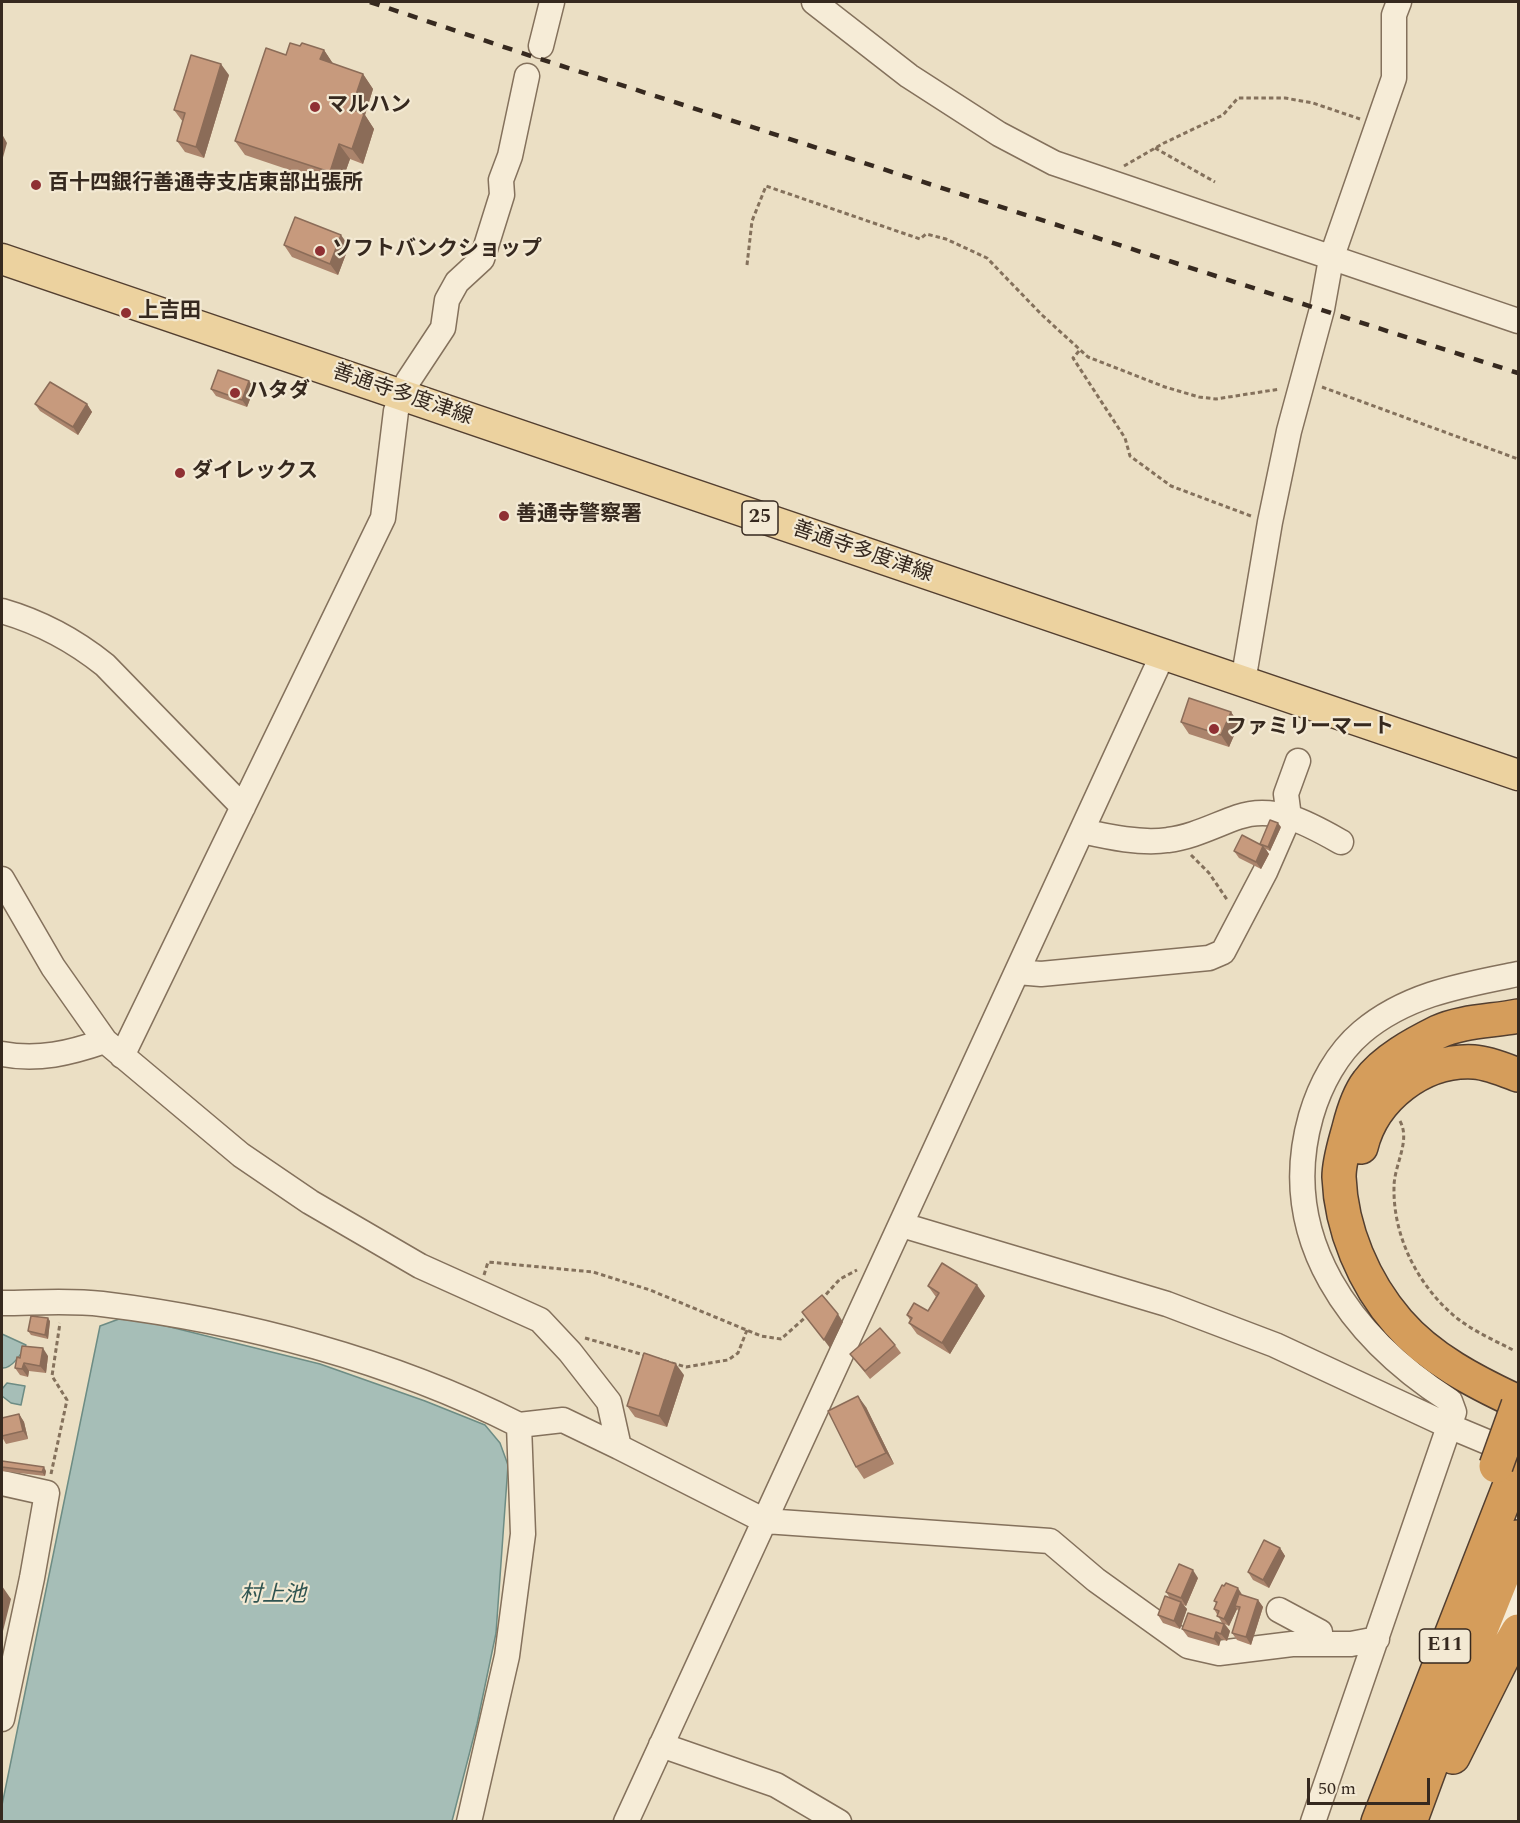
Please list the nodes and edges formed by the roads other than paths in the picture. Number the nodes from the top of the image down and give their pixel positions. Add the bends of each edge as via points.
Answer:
1 (552, 2) edge
2 (813, 2) edge
3 (1399, 2) edge
4 (541, 46) dead end
5 (527, 76) dead end
6 (2, 259) edge
7 (1331, 259) junction
8 (1518, 321) edge
9 (402, 396) junction
10 (2, 611) edge
11 (1162, 656) junction
12 (1241, 681) junction
13 (1298, 761) dead end
14 (1518, 775) edge
15 (243, 807) junction
16 (1289, 817) junction
17 (1082, 831) junction
18 (1341, 842) dead end
19 (2, 879) edge
20 (1017, 972) junction
21 (1518, 974) edge
22 (1518, 1017) edge
23 (114, 1049) junction
24 (2, 1054) edge
25 (1518, 1075) edge
26 (902, 1225) junction
27 (2, 1303) edge
28 (1518, 1384) edge
29 (1518, 1403) edge
30 (519, 1425) junction
31 (1449, 1426) junction
32 (619, 1447) junction
33 (1512, 1464) edge
34 (2, 1483) edge
35 (765, 1521) junction
36 (1518, 1537) edge
37 (1518, 1588) edge
38 (1279, 1610) dead end
39 (1518, 1631) edge
40 (1377, 1639) junction
41 (1321, 1644) junction
42 (2, 1719) edge
43 (662, 1745) junction
44 (1441, 1781) junction
45 (469, 1821) edge
46 (626, 1821) edge
47 (838, 1821) edge
48 (1313, 1821) edge
49 (1378, 1821) edge
50 (1410, 1821) edge
51 (1422, 1821) edge

1 - 4 street
2 - 7 street via 909,76 999,134 1054,163
3 - 7 street via 1394,15 1394,78
5 - 9 street via 501,180 502,195 482,259 457,282 447,300 443,328
6 - 9 main road, 善通寺多度津線 / 25
7 - 8 street
7 - 12 street via 1270,522
9 - 11 main road, 善通寺多度津線 / 25
9 - 15 street via 396,411 383,518
10 - 15 street via 39,623 105,665
11 - 12 main road, 善通寺多度津線 / 25
11 - 17 street
12 - 14 main road, 善通寺多度津線 / 25
13 - 16 street via 1286,794
15 - 23 street
16 - 17 street via 1271,812 1250,814 1171,840 1117,838
16 - 18 street
16 - 20 street via 1223,952 1209,958 1041,974
17 - 20 street
19 - 23 street via 53,967
20 - 26 street
21 - 31 street via 1444,988 1394,1010 1362,1031 1337,1060 1322,1086 1304,1141 1302,1176 1309,1224 1335,1288 1372,1340 1450,1401 1454,1412
22 - 29 highway via 1441,1031 1391,1060 1368,1082 1357,1102 1339,1176 1345,1216 1358,1259 1397,1321 1455,1369
23 - 24 street via 24,1058
23 - 32 street via 241,1155 310,1202 420,1266 540,1320 609,1402
25 - 28 highway via 1474,1062 1430,1070 1408,1080 1374,1116 1364,1138 1358,1177 1368,1235 1394,1289 1443,1341 1492,1373
26 - 31 street via 1167,1304 1275,1345
26 - 35 street
27 - 30 street via 100,1304 247,1329 347,1356 461,1395
29 - 33 highway, bridge
30 - 32 street via 563,1419
30 - 45 street via 524,1534 507,1656
31 - 33 street
31 - 40 street
32 - 35 street
33 - 49 highway
34 - 42 street via 46,1493
35 - 41 street via 1050,1541 1096,1580 1188,1646 1219,1653
35 - 43 street
36 - 50 highway, E11
37 - 44 street
38 - 41 street via 1320,1632
39 - 44 highway
40 - 41 street
40 - 48 street
43 - 46 street
43 - 47 street via 776,1785
44 - 51 highway

